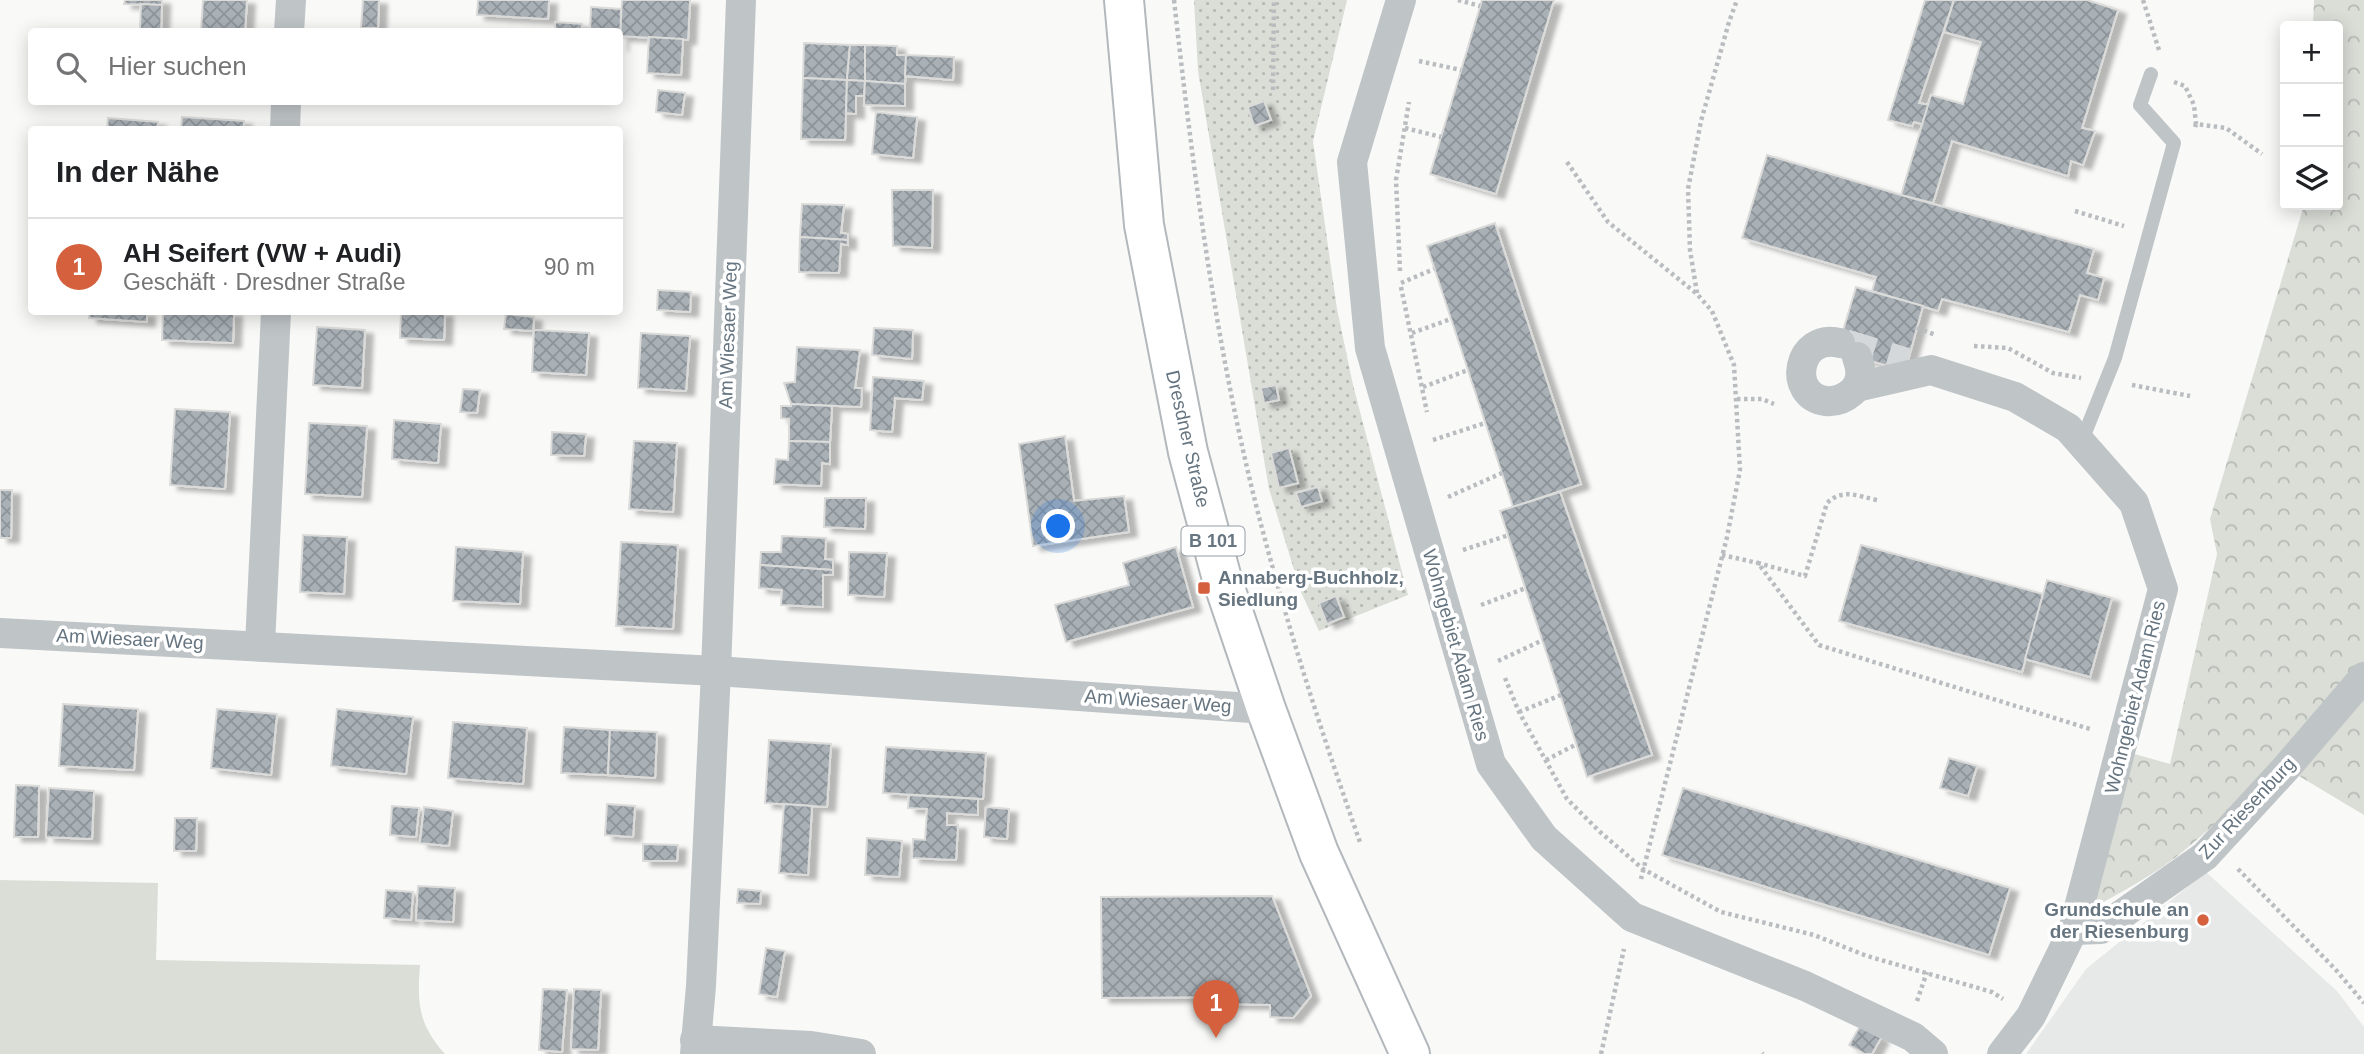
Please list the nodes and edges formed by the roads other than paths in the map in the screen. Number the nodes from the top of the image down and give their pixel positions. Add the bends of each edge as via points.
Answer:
1 (291, 0) edge
2 (741, 0) edge
3 (1124, 0) edge
4 (1401, 0) edge
5 (289, 28) edge
6 (2151, 74) road end
7 (286, 105) edge
8 (285, 126) edge
9 (276, 315) edge
10 (1857, 387) junction
11 (2081, 443) junction
12 (0, 633) edge
13 (260, 645) junction
14 (716, 671) junction
15 (2364, 677) edge
16 (1266, 709) junction
17 (2073, 930) junction
18 (695, 1047) edge
19 (861, 1054) edge
20 (1410, 1054) edge
21 (1933, 1054) edge
22 (2002, 1054) edge

1 - 5 street
2 - 14 street, Am Wiesaer Weg
3 - 16 main road, Dresdner Straße / B 101 via 1144,225 1188,452
4 - 21 street, Wohngebiet Adam Ries via 1352,162 1370,348 1491,764 1544,838 1632,917 1805,986 1913,1037
6 - 11 lane via 2140,105 2174,143 2106,382
7 - 8 street
9 - 13 street
10 - 10 street, Wohngebiet Adam Ries via 1861,368 1849,350 1826,341 1802,359 1801,379 1812,396 1841,400
10 - 11 street, Wohngebiet Adam Ries via 1919,366 2015,397 2068,428
11 - 17 street, Wohngebiet Adam Ries via 2134,503 2163,589
12 - 13 street, Am Wiesaer Weg
13 - 14 street, Am Wiesaer Weg
14 - 16 street, Am Wiesaer Weg
14 - 18 street, Am Wiesaer Weg
15 - 17 street, Zur Riesenburg via 2205,856 2101,929
16 - 20 main road, Dresdner Straße / B 101 via 1319,853
17 - 22 street, Wohngebiet Adam Ries via 2031,1016
18 - 19 street via 811,1046

